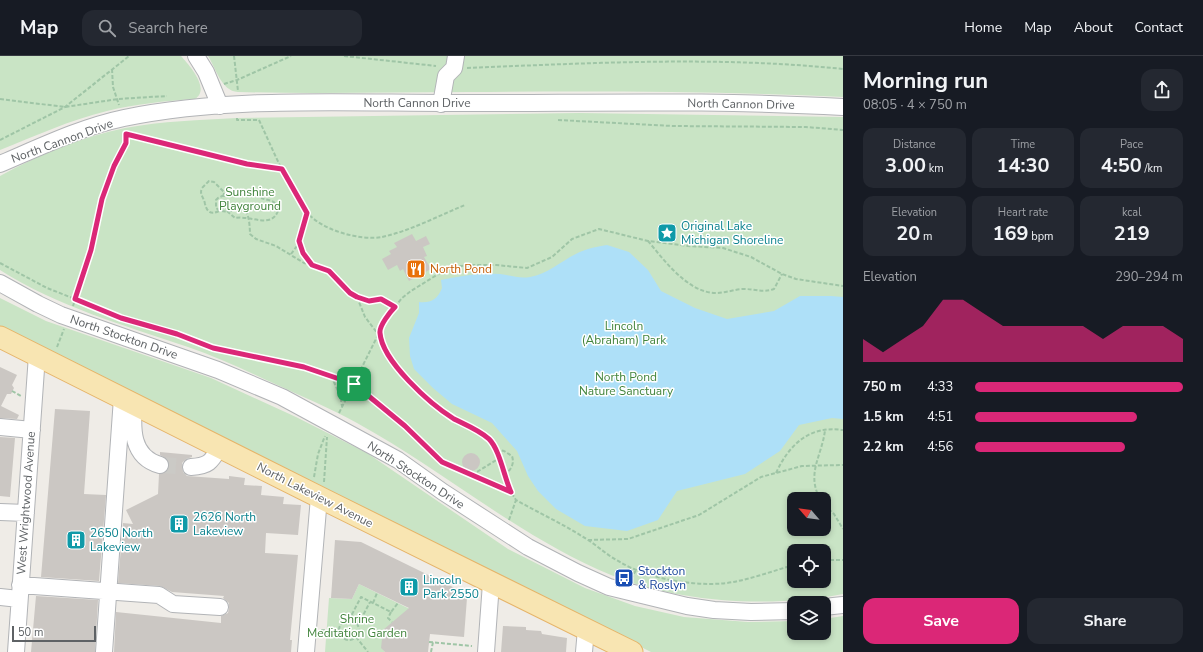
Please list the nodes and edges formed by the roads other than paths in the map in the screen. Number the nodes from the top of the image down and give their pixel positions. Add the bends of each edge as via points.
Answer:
1 (196, 56) edge
2 (461, 62) edge
3 (443, 66) edge
4 (441, 104) junction
5 (220, 106) junction
6 (843, 107) edge
7 (0, 164) edge
8 (0, 283) edge
9 (0, 337) edge
10 (37, 355) junction
11 (128, 401) junction
12 (0, 427) edge
13 (32, 430) junction
14 (220, 447) junction
15 (160, 465) tunnel mouth
16 (191, 467) tunnel mouth
17 (321, 489) junction
18 (0, 512) edge
19 (26, 514) junction
20 (491, 583) junction
21 (108, 591) junction
22 (20, 592) junction
23 (0, 597) edge
24 (843, 605) edge
25 (831, 606) edge
26 (220, 607) dead end
27 (787, 611) edge
28 (586, 629) junction
29 (479, 649) edge
30 (16, 652) edge
31 (104, 652) edge
32 (306, 652) edge
33 (584, 652) edge
34 (632, 652) edge

1 - 5 street via 206,72
2 - 3 street via 454,68
3 - 4 street
4 - 5 street, North Cannon Drive via 282,103
4 - 6 street, North Cannon Drive via 707,103
5 - 7 street, North Cannon Drive via 122,118 63,138
8 - 27 street, North Stockton Drive via 61,315 218,370 282,397 398,460 528,547 609,587 714,610
9 - 10 main road, North Lakeview Avenue
10 - 11 main road, North Lakeview Avenue
10 - 13 street, West Wrightwood Avenue
11 - 14 main road, North Lakeview Avenue
11 - 15 street via 135,442 145,457
11 - 21 street
12 - 13 street
13 - 19 street, West Wrightwood Avenue
14 - 16 street via 210,463
14 - 17 main road, North Lakeview Avenue
17 - 20 main road, North Lakeview Avenue
17 - 32 street
18 - 19 street
19 - 22 street, West Wrightwood Avenue
20 - 28 main road, North Lakeview Avenue
20 - 29 street
21 - 22 street
21 - 26 street via 159,596 174,604
21 - 31 street
22 - 23 street
22 - 30 street, West Wrightwood Avenue
24 - 25 street
28 - 33 street
28 - 34 main road, North Lakeview Avenue

